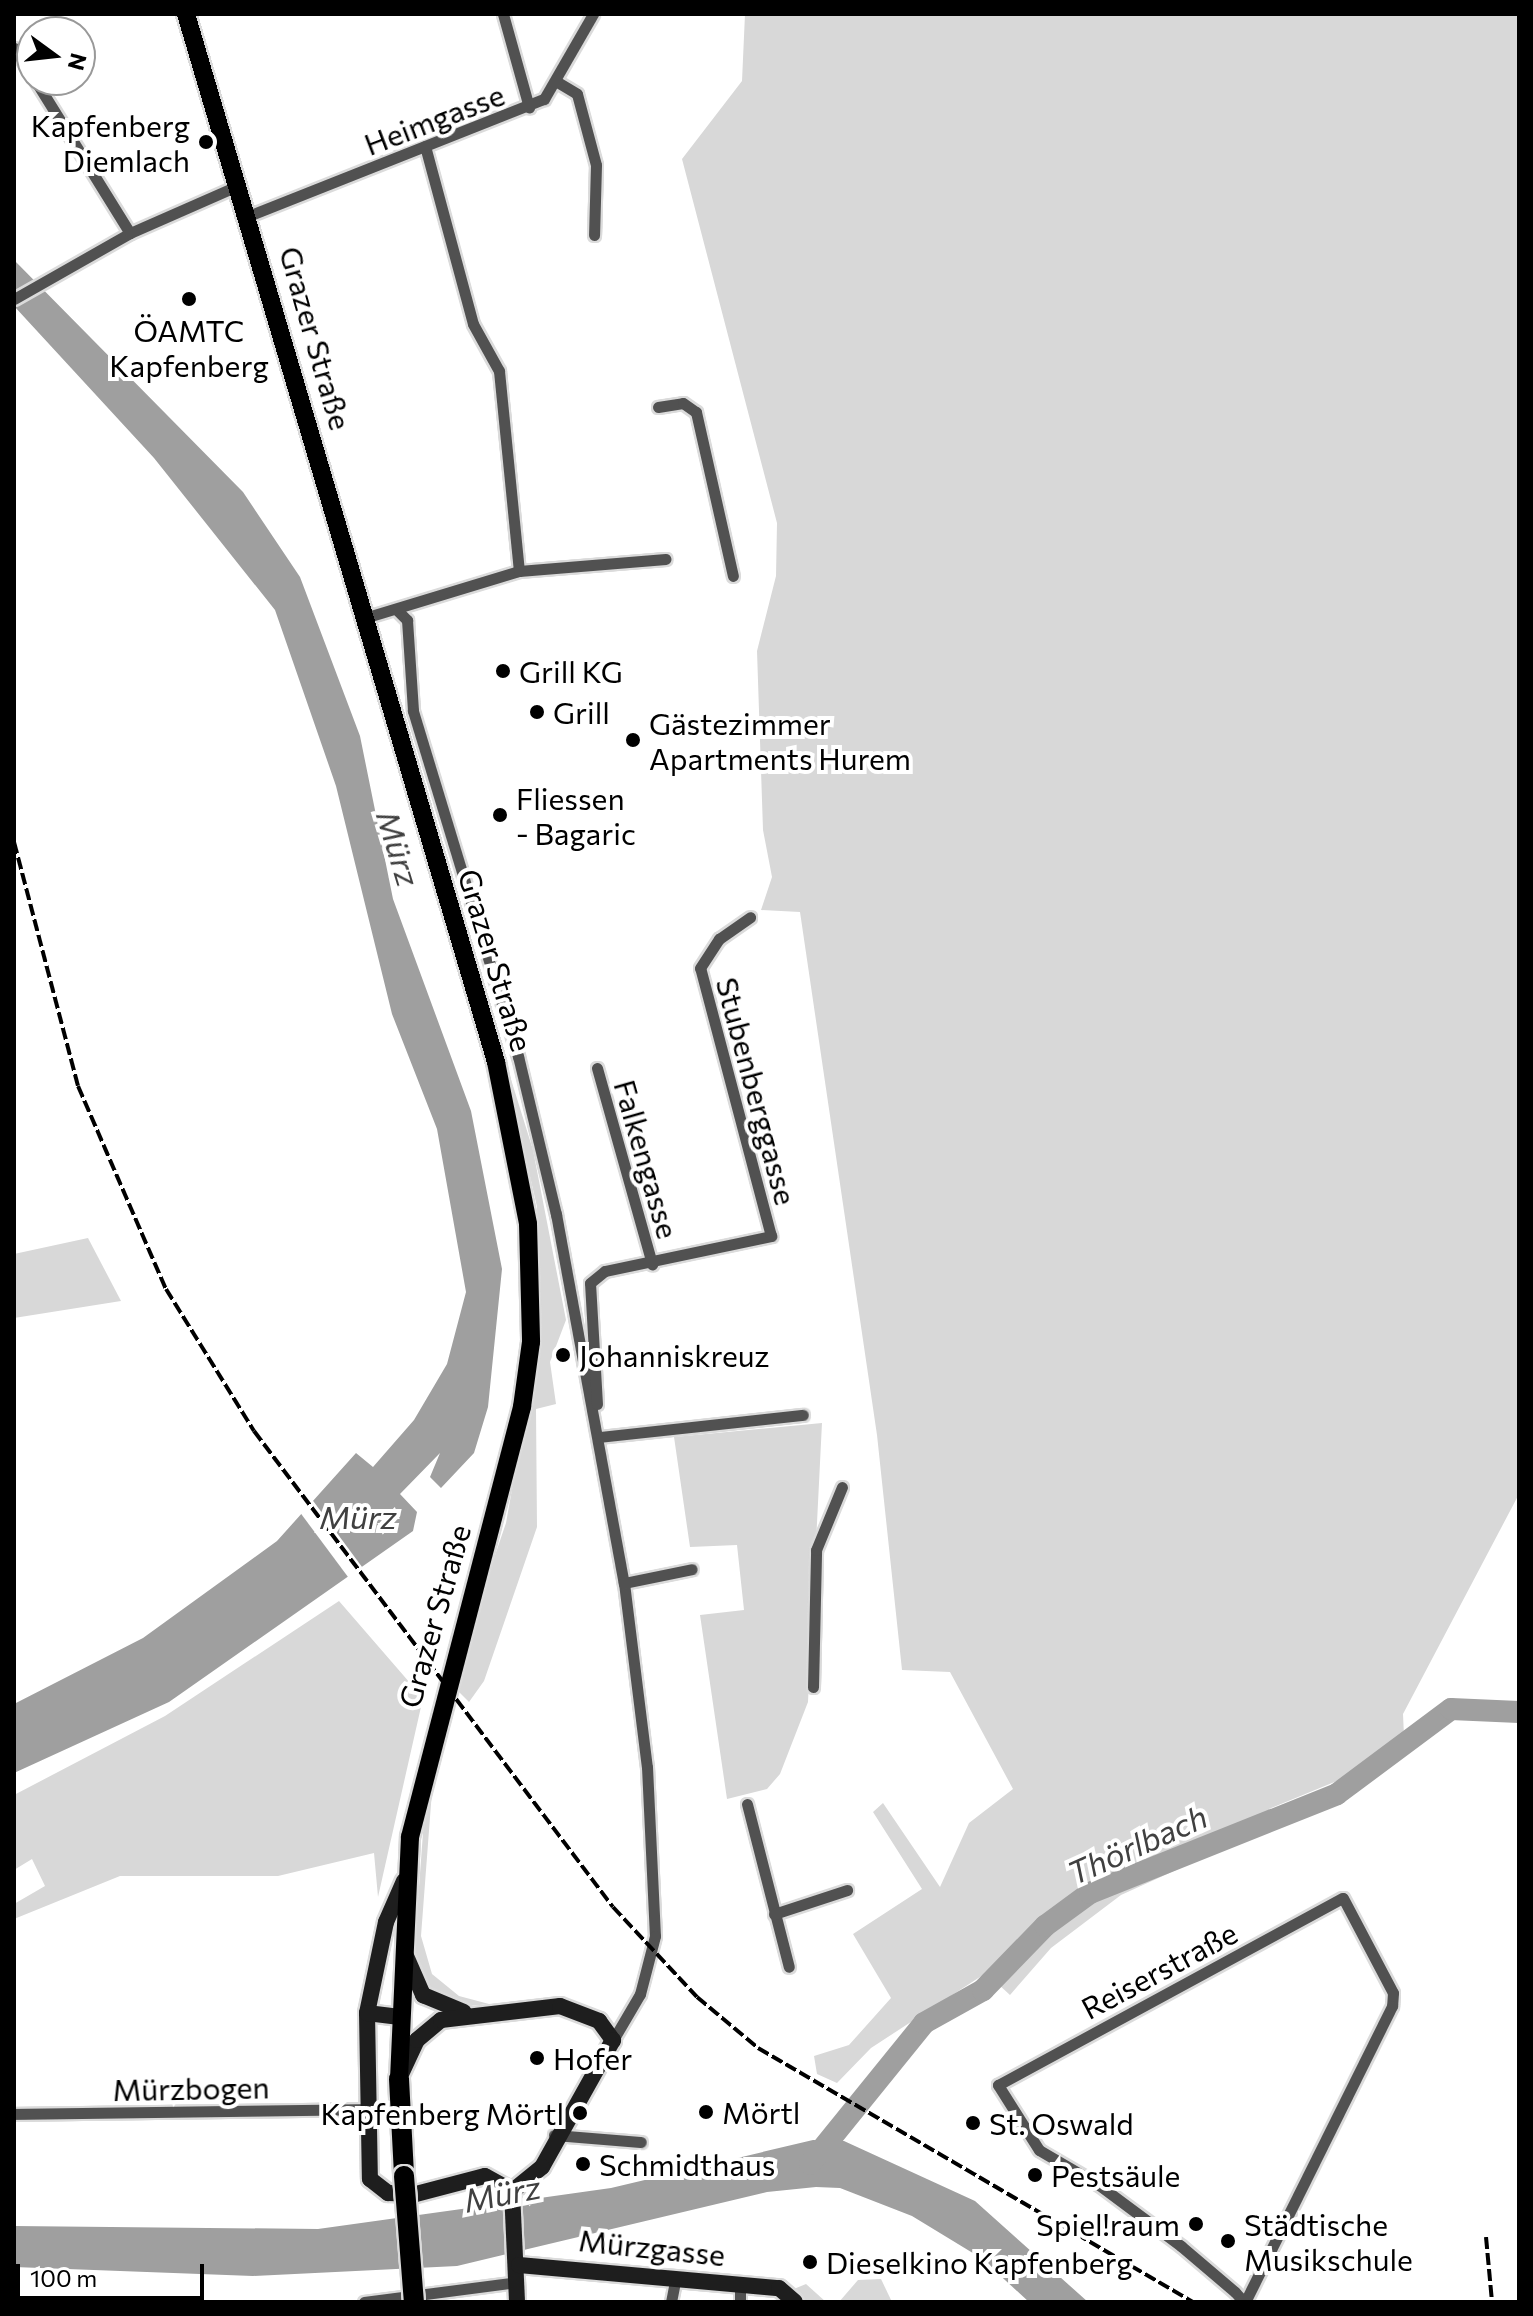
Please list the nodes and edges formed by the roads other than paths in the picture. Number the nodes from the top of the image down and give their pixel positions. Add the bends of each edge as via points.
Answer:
1 (186, 14) edge
2 (503, 14) edge
3 (593, 14) edge
4 (559, 83) junction
5 (45, 96) edge
6 (529, 107) junction
7 (425, 146) junction
8 (237, 186) junction
9 (248, 216) junction
10 (130, 233) junction
11 (594, 235) dead end
12 (14, 299) edge
13 (658, 407) dead end
14 (666, 559) dead end
15 (519, 571) junction
16 (733, 576) dead end
17 (396, 609) junction
18 (361, 619) junction
19 (750, 917) dead end
20 (597, 1068) dead end
21 (652, 1264) junction
22 (803, 1415) dead end
23 (599, 1443) junction
24 (842, 1487) dead end
25 (692, 1569) dead end
26 (624, 1583) junction
27 (813, 1687) dead end
28 (747, 1804) dead end
29 (404, 1881) junction
30 (847, 1890) dead end
31 (774, 1914) junction
32 (401, 1941) junction
33 (789, 1967) dead end
34 (367, 2013) junction
35 (470, 2013) junction
36 (400, 2017) junction
37 (613, 2040) junction
38 (399, 2079) junction
39 (370, 2109) junction
40 (14, 2114) edge
41 (554, 2135) junction
42 (641, 2142) dead end
43 (512, 2191) junction
44 (518, 2274) junction
45 (675, 2282) junction
46 (740, 2294) edge
47 (364, 2302) edge
48 (414, 2302) edge
49 (517, 2302) edge
50 (671, 2302) edge
51 (795, 2302) edge
52 (1244, 2302) edge

1 - 8 main road, Grazer Straße
2 - 6 street
3 - 4 street, Heimgasse
4 - 6 street, Heimgasse
4 - 11 street via 577,94 596,165
5 - 10 street
6 - 7 street, Heimgasse
7 - 9 street, Heimgasse
7 - 15 street via 473,324 499,371
8 - 9 main road, Grazer Straße
8 - 10 street
9 - 18 main road, Grazer Straße
10 - 12 street
13 - 16 street via 683,403 696,412
14 - 15 street
15 - 17 street
17 - 18 street
17 - 23 street, Grazer Straße via 407,620 413,711 543,1157
18 - 29 main road, Grazer Straße via 496,1062 519,1167 531,1279 519,1420 430,1738
19 - 21 street, Stubenberggasse via 719,939 700,968 771,1236
20 - 21 street, Falkengasse
21 - 23 street, Stubenberggasse via 605,1271 590,1283
22 - 23 street
23 - 26 street, Grazer Straße
24 - 27 street via 816,1550
25 - 26 street
26 - 37 street, Grazer Straße via 647,1767 655,1936 640,1994
28 - 31 street
29 - 32 main road, Grazer Straße
29 - 34 street via 386,1922
30 - 31 street
31 - 33 street
32 - 35 street, Grazer Straße via 423,1995
32 - 36 main road, Grazer Straße
34 - 36 street
34 - 39 street
35 - 37 street, Grazer Straße via 569,2007 590,2014
35 - 38 street, Grazer Straße via 426,2030
36 - 38 main road, Grazer Straße
37 - 41 street, Grazer Straße
38 - 48 highway, Grazer Straße, bridge
39 - 40 street, Mürzbogen
39 - 43 street via 369,2168 377,2187 416,2194 485,2176
41 - 42 street
41 - 43 street, Grazer Straße via 542,2167
43 - 44 street
44 - 45 street, Mürzgasse
44 - 47 street, Mürzgasse
44 - 49 street
45 - 46 street, Mürzgasse
45 - 50 street
46 - 51 street, Mürzgasse via 779,2288
52 - 52 street, Reiserstraße via 1392,2006 1393,1993 1343,1898 998,2085 1039,2150 1099,2185

